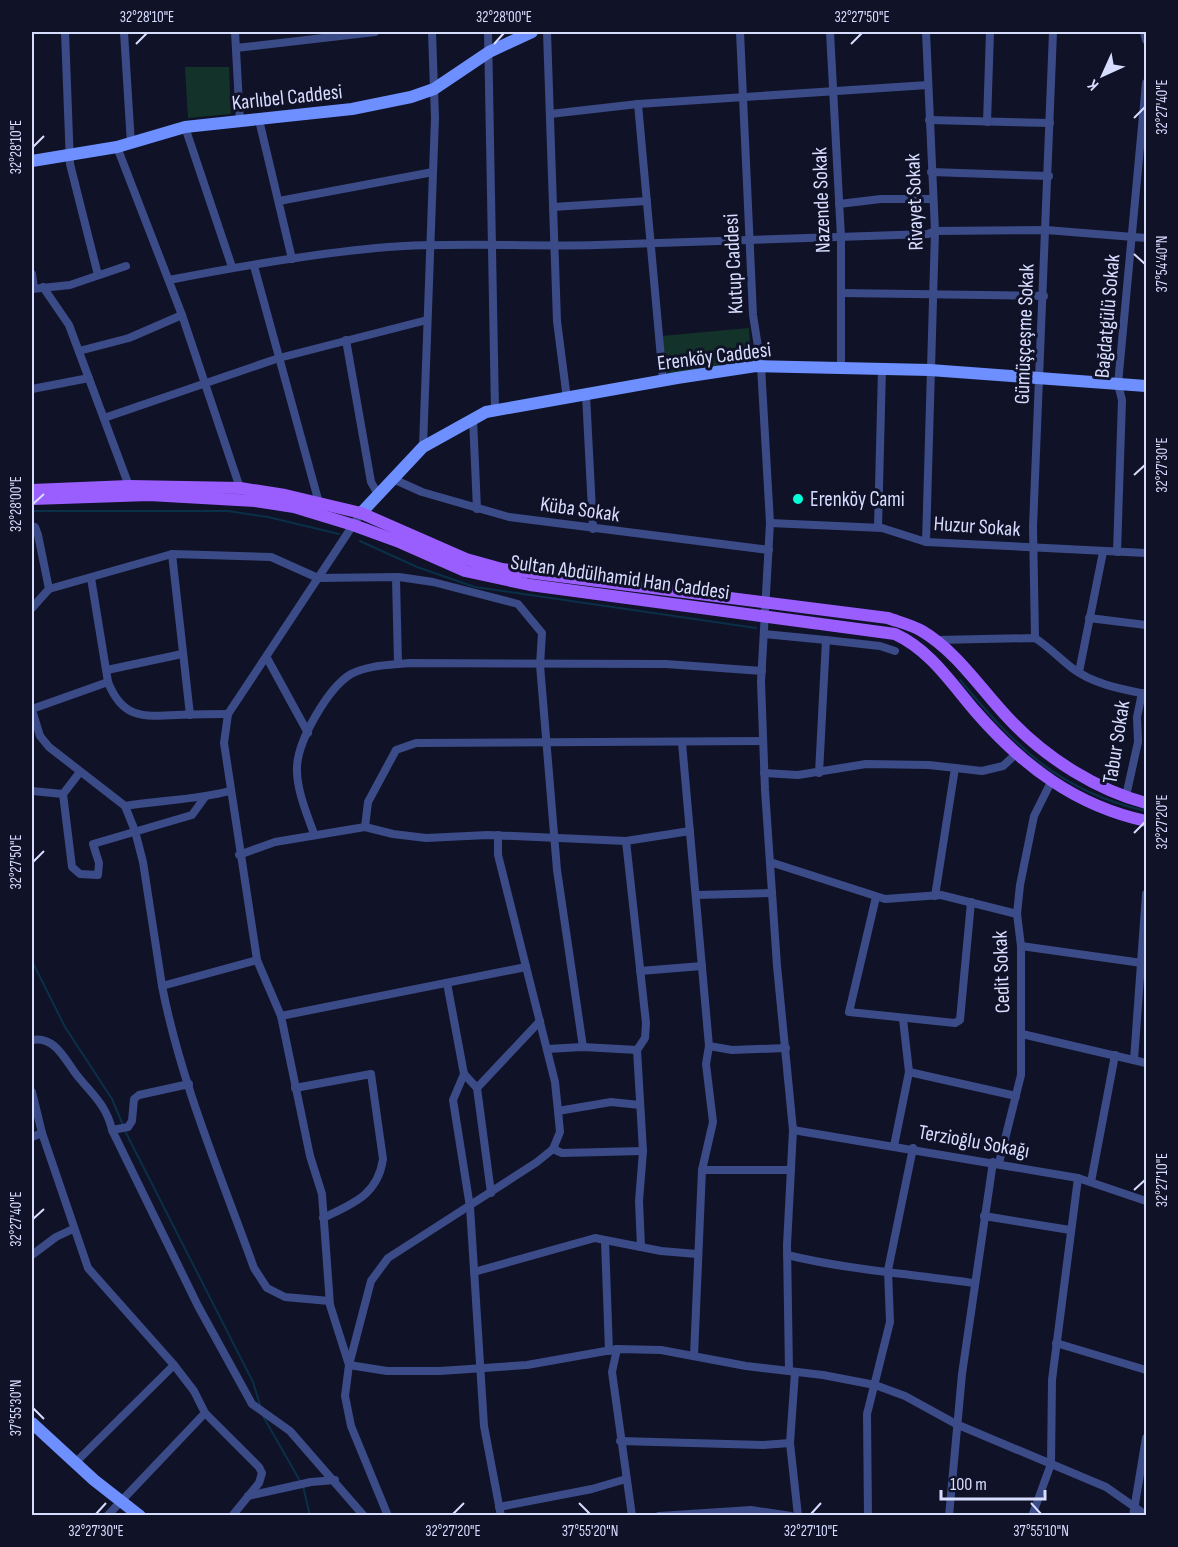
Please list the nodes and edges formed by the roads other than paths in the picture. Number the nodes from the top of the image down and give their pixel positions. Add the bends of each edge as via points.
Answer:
1 (65, 32) edge
2 (124, 32) edge
3 (235, 32) edge
4 (375, 32) edge
5 (432, 32) edge
6 (488, 32) edge
7 (532, 32) edge
8 (547, 32) edge
9 (740, 32) edge
10 (830, 32) edge
11 (926, 32) edge
12 (990, 32) edge
13 (1053, 32) edge
14 (1144, 32) edge
15 (1146, 40) edge
16 (236, 48) junction
17 (489, 52) junction
18 (1146, 83) edge
19 (928, 85) junction
20 (434, 89) junction
21 (835, 90) junction
22 (742, 98) junction
23 (638, 104) junction
24 (550, 114) junction
25 (1145, 119) edge
26 (259, 120) junction
27 (929, 120) junction
28 (240, 122) junction
29 (987, 122) junction
30 (1050, 123) junction
31 (185, 127) junction
32 (131, 144) junction
33 (117, 147) junction
34 (70, 154) junction
35 (32, 161) edge
36 (433, 172) junction
37 (931, 172) junction
38 (1049, 176) junction
39 (933, 199) junction
40 (279, 201) junction
41 (647, 201) junction
42 (839, 204) junction
43 (553, 207) junction
44 (1046, 230) junction
45 (934, 231) junction
46 (841, 237) junction
47 (1132, 237) junction
48 (1146, 238) edge
49 (749, 242) junction
50 (649, 244) junction
51 (431, 245) junction
52 (494, 245) junction
53 (555, 246) junction
54 (292, 259) junction
55 (126, 266) dead end
56 (254, 266) junction
57 (232, 267) junction
58 (32, 274) edge
59 (98, 275) junction
60 (169, 280) junction
61 (36, 288) edge
62 (841, 293) junction
63 (933, 294) junction
64 (1044, 296) junction
65 (182, 315) junction
66 (427, 320) junction
67 (346, 340) junction
68 (79, 351) junction
69 (279, 358) junction
70 (761, 366) junction
71 (841, 368) junction
72 (882, 369) junction
73 (930, 370) junction
74 (89, 378) junction
75 (1040, 378) junction
76 (663, 380) junction
77 (204, 384) junction
78 (1118, 384) junction
79 (1146, 386) edge
80 (32, 389) edge
81 (586, 395) junction
82 (567, 399) junction
83 (495, 411) junction
84 (104, 418) junction
85 (473, 419) junction
86 (423, 447) junction
87 (393, 479) junction
88 (129, 486) junction
89 (240, 488) junction
90 (32, 490) edge
91 (378, 494) junction
92 (32, 499) edge
93 (319, 503) junction
94 (477, 509) junction
95 (361, 513) junction
96 (770, 523) junction
97 (353, 525) junction
98 (32, 526) edge
99 (878, 527) junction
100 (593, 529) junction
101 (926, 542) junction
102 (1035, 548) junction
103 (769, 550) junction
104 (1103, 552) junction
105 (1117, 552) junction
106 (1146, 553) edge
107 (172, 554) junction
108 (91, 578) junction
109 (318, 578) junction
110 (396, 578) junction
111 (49, 589) junction
112 (765, 602) junction
113 (32, 608) edge
114 (765, 617) junction
115 (1089, 618) junction
116 (1146, 625) edge
117 (764, 634) junction
118 (1035, 639) junction
119 (826, 640) junction
120 (936, 640) junction
121 (895, 651) dead end
122 (183, 654) junction
123 (267, 658) junction
124 (398, 664) junction
125 (540, 665) junction
126 (107, 670) junction
127 (762, 671) junction
128 (1078, 672) junction
129 (108, 682) junction
130 (1144, 694) edge
131 (32, 709) edge
132 (190, 714) junction
133 (228, 714) junction
134 (308, 733) junction
135 (763, 741) junction
136 (548, 743) junction
137 (682, 743) junction
138 (1016, 754) junction
139 (955, 768) junction
140 (80, 772) junction
141 (764, 773) junction
142 (819, 773) junction
143 (1051, 782) junction
144 (32, 791) edge
145 (230, 791) junction
146 (63, 794) junction
147 (1126, 796) junction
148 (205, 797) junction
149 (1146, 803) edge
150 (125, 806) junction
151 (1146, 821) edge
152 (365, 827) junction
153 (135, 831) junction
154 (690, 831) junction
155 (314, 834) junction
156 (498, 835) junction
157 (554, 838) junction
158 (626, 841) junction
159 (239, 855) junction
160 (770, 862) junction
161 (772, 893) junction
162 (1146, 894) edge
163 (696, 896) junction
164 (935, 896) junction
165 (876, 897) junction
166 (971, 902) junction
167 (1017, 914) junction
168 (1145, 919) edge
169 (1021, 946) junction
170 (257, 960) junction
171 (1142, 963) junction
172 (702, 966) junction
173 (526, 967) junction
174 (640, 971) junction
175 (447, 983) junction
176 (162, 986) junction
177 (281, 1017) junction
178 (903, 1019) junction
179 (540, 1021) junction
180 (1022, 1034) junction
181 (32, 1040) edge
182 (709, 1046) junction
183 (583, 1047) junction
184 (786, 1048) junction
185 (547, 1049) junction
186 (637, 1050) junction
187 (1115, 1055) junction
188 (1134, 1060) junction
189 (1146, 1063) edge
190 (909, 1072) junction
191 (464, 1074) junction
192 (189, 1084) junction
193 (295, 1088) junction
194 (477, 1088) junction
195 (32, 1092) edge
196 (1016, 1096) junction
197 (640, 1104) junction
198 (558, 1111) junction
199 (121, 1128) junction
200 (793, 1130) junction
201 (42, 1133) junction
202 (32, 1137) edge
203 (894, 1146) junction
204 (913, 1148) junction
205 (553, 1149) junction
206 (643, 1151) junction
207 (996, 1163) junction
208 (702, 1170) junction
209 (791, 1170) junction
210 (1078, 1178) junction
211 (1091, 1182) junction
212 (491, 1193) junction
213 (1146, 1201) edge
214 (470, 1207) junction
215 (984, 1216) junction
216 (323, 1218) junction
217 (73, 1229) junction
218 (1070, 1230) junction
219 (605, 1240) junction
220 (641, 1247) junction
221 (697, 1254) junction
222 (32, 1255) edge
223 (787, 1255) junction
224 (888, 1270) junction
225 (474, 1272) junction
226 (974, 1283) junction
227 (329, 1301) junction
228 (1056, 1343) junction
229 (613, 1350) junction
230 (694, 1356) junction
231 (174, 1365) junction
232 (349, 1365) junction
233 (480, 1366) junction
234 (1146, 1370) edge
235 (792, 1371) junction
236 (875, 1385) junction
237 (204, 1413) junction
238 (32, 1423) edge
239 (956, 1424) junction
240 (1146, 1438) edge
241 (620, 1441) junction
242 (790, 1443) junction
243 (75, 1462) junction
244 (1051, 1464) junction
245 (626, 1479) junction
246 (335, 1480) junction
247 (248, 1497) junction
248 (121, 1500) junction
249 (500, 1511) edge
250 (1133, 1512) edge
251 (710, 1513) edge
252 (107, 1515) edge
253 (141, 1515) edge
254 (232, 1515) edge
255 (364, 1515) edge
256 (388, 1515) edge
257 (632, 1515) edge
258 (659, 1515) edge
259 (792, 1515) edge
260 (798, 1515) edge
261 (868, 1515) edge
262 (949, 1515) edge
263 (1032, 1515) edge
264 (1146, 1515) edge

1 - 34 street
2 - 32 street
3 - 16 street
4 - 16 street
5 - 20 street
6 - 17 street
7 - 17 street, Karlıbel Caddesi
8 - 24 street
9 - 22 street, Kutup Caddesi
10 - 21 street, Nazende Sokak
11 - 19 street, Rivayet Sokak
12 - 29 street
13 - 30 street, Gümüşçeşme Sokak
14 - 15 street
16 - 28 street
17 - 20 street, Karlıbel Caddesi
17 - 52 street
18 - 25 street, Bağdatgülü Sokak
19 - 21 street
19 - 27 street, Rivayet Sokak
20 - 26 street, Karlıbel Caddesi via 411,98 352,110
20 - 36 street
21 - 22 street
21 - 42 street, Nazende Sokak
22 - 23 street
22 - 49 street, Kutup Caddesi
23 - 24 street
23 - 41 street
24 - 43 street
25 - 47 street, Bağdatgülü Sokak
26 - 28 street, Karlıbel Caddesi
26 - 40 street
27 - 29 street
27 - 37 street, Rivayet Sokak
28 - 31 street, Karlıbel Caddesi
29 - 30 street
30 - 38 street, Gümüşçeşme Sokak
31 - 32 street, Karlıbel Caddesi
31 - 57 street
32 - 33 street, Karlıbel Caddesi
33 - 34 street, Karlıbel Caddesi
33 - 60 street
34 - 35 street, Karlıbel Caddesi
34 - 59 street
36 - 40 street
36 - 51 street
37 - 38 street
37 - 39 street, Rivayet Sokak
38 - 44 street, Gümüşçeşme Sokak
39 - 42 street
39 - 45 street, Rivayet Sokak
40 - 54 street
41 - 43 street
41 - 50 street
42 - 46 street, Nazende Sokak
43 - 53 street
44 - 45 street
44 - 47 street
44 - 64 street, Gümüşçeşme Sokak
45 - 46 street
45 - 63 street, Rivayet Sokak
46 - 49 street
46 - 62 street, Nazende Sokak
47 - 48 street
47 - 78 street, Bağdatgülü Sokak
49 - 50 street
49 - 70 street, Kutup Caddesi via 753,315
50 - 53 street
50 - 76 street
51 - 52 street
51 - 54 street
51 - 66 street
52 - 53 street
52 - 83 street
53 - 82 street via 557,321
54 - 56 street
55 - 59 street
56 - 57 street
56 - 69 street
57 - 60 street
58 - 61 street
59 - 61 street via 70,285
60 - 65 street
61 - 68 street via 69,325
62 - 63 street
62 - 71 street, Nazende Sokak
63 - 64 street
63 - 73 street, Rivayet Sokak
64 - 75 street, Gümüşçeşme Sokak
65 - 68 street via 129,338
65 - 77 street
66 - 67 street
66 - 86 street
67 - 69 street
67 - 91 street via 371,482
68 - 74 street
69 - 77 street
69 - 93 street
70 - 71 street, Erenköy Caddesi
70 - 76 street, Erenköy Caddesi
70 - 96 street, Kutup Caddesi
71 - 72 street, Erenköy Caddesi
72 - 73 street, Erenköy Caddesi
72 - 99 street
73 - 75 street, Erenköy Caddesi
73 - 101 street, Rivayet Sokak
74 - 80 street
74 - 84 street
75 - 78 street, Erenköy Caddesi
75 - 102 street, Gümüşçeşme Sokak
76 - 81 street, Erenköy Caddesi
77 - 84 street
77 - 89 street
78 - 79 street, Erenköy Caddesi
78 - 105 street, Bağdatgülü Sokak via 1122,400
81 - 82 street, Erenköy Caddesi
81 - 100 street
82 - 83 street, Erenköy Caddesi
83 - 85 street, Erenköy Caddesi
84 - 88 street
85 - 86 street, Erenköy Caddesi
85 - 94 street
86 - 87 street, Erenköy Caddesi
87 - 91 street, Erenköy Caddesi
87 - 94 street, Küba Sokak
88 - 89 main road, Sultan Abdülhamid Han Caddesi
88 - 90 main road, Sultan Abdülhamid Han Caddesi
89 - 93 main road, Sultan Abdülhamid Han Caddesi
91 - 95 street, Erenköy Caddesi
92 - 97 main road, Sultan Abdülhamid Han Caddesi via 149,495 255,501 294,507
93 - 95 main road, Sultan Abdülhamid Han Caddesi
94 - 100 street, Küba Sokak
95 - 97 street
95 - 112 main road, Sultan Abdülhamid Han Caddesi via 466,559 502,569
96 - 99 street, Huzur Sokak
96 - 103 street, Kutup Caddesi
97 - 109 street
97 - 114 main road, Sultan Abdülhamid Han Caddesi via 465,571 530,585
98 - 111 street via 38,535
99 - 101 street, Huzur Sokak
100 - 103 street, Küba Sokak
101 - 102 street, Huzur Sokak
102 - 104 street, Huzur Sokak
102 - 118 street, Gümüşçeşme Sokak
103 - 112 street, Kutup Caddesi
104 - 105 street, Huzur Sokak
104 - 115 street
105 - 106 street, Huzur Sokak
107 - 108 street
107 - 109 street via 271,557
107 - 122 street
108 - 111 street
108 - 126 street
109 - 110 street
109 - 123 street
110 - 124 street
110 - 125 street via 432,582 518,604 542,633
111 - 113 street
112 - 114 street, Kutup Caddesi
112 - 120 main road, Sultan Abdülhamid Han Caddesi via 888,618
114 - 117 street, Kutup Caddesi
114 - 138 main road, Sultan Abdülhamid Han Caddesi via 879,630 908,640 924,652
115 - 116 street
115 - 128 street
117 - 119 street
117 - 127 street, Kutup Caddesi
118 - 120 street
118 - 128 street
119 - 121 street
119 - 142 street
120 - 147 main road, Sultan Abdülhamid Han Caddesi via 1032,742 1072,770
122 - 126 street
122 - 132 street
123 - 133 street
123 - 134 street
124 - 125 street
124 - 134 street via 352,674 333,690
125 - 127 street via 666,664
125 - 136 street
126 - 129 street
127 - 135 street, Kutup Caddesi
128 - 130 street via 1113,688
129 - 131 street
129 - 132 street via 114,697 127,710 143,717
130 - 147 street, Tabur Sokak via 1138,701 1138,742
131 - 140 street via 40,736
132 - 133 street
133 - 145 street via 224,743
134 - 155 street via 297,767
135 - 137 street
135 - 141 street, Kutup Caddesi
136 - 137 street
136 - 152 street via 416,743 396,750 368,802
136 - 157 street
137 - 154 street
138 - 139 street via 1003,766 982,771
138 - 143 main road, Sultan Abdülhamid Han Caddesi
139 - 142 street via 866,764
139 - 164 street
140 - 146 street
140 - 150 street
141 - 142 street
141 - 160 street, Kutup Caddesi
143 - 151 main road, Sultan Abdülhamid Han Caddesi via 1104,808
143 - 167 street, Cedit Sokak via 1034,816
144 - 146 street
145 - 148 street
145 - 159 street via 237,819
146 - 153 street via 72,867 80,874 98,875 93,844
147 - 149 main road, Sultan Abdülhamid Han Caddesi
148 - 150 street
148 - 153 street via 192,815
150 - 153 street
152 - 155 street
152 - 156 street via 426,838
153 - 176 street
154 - 158 street
154 - 163 street
155 - 159 street
156 - 157 street
156 - 173 street via 498,855
157 - 158 street
157 - 183 street
158 - 174 street
159 - 170 street
160 - 161 street, Kutup Caddesi
160 - 165 street
161 - 163 street
161 - 184 street, Kutup Caddesi
162 - 168 street
163 - 172 street
164 - 165 street
164 - 166 street
165 - 178 street via 849,1012
166 - 167 street
166 - 178 street via 960,1020 955,1023
167 - 169 street, Cedit Sokak
168 - 171 street
169 - 171 street
169 - 180 street, Cedit Sokak
170 - 176 street
170 - 177 street
171 - 188 street
172 - 174 street
172 - 182 street
173 - 175 street
173 - 179 street
174 - 186 street via 646,1023 645,1038
175 - 177 street
175 - 191 street
176 - 192 street via 178,1056
177 - 193 street
178 - 190 street
179 - 185 street
179 - 194 street
180 - 187 street
180 - 196 street, Cedit Sokak
181 - 199 street via 54,1046 67,1058 78,1078
182 - 184 street via 732,1050
182 - 208 street via 706,1064 713,1122
183 - 185 street
183 - 186 street
184 - 200 street, Kutup Caddesi
185 - 198 street
186 - 197 street
187 - 188 street
187 - 211 street
188 - 189 street
190 - 196 street
190 - 203 street
191 - 194 street
191 - 214 street via 453,1100
192 - 199 street via 136,1097 132,1121
192 - 227 street via 254,1268 267,1288 285,1297
193 - 216 street via 322,1194
193 - 216 street via 371,1074 383,1159 381,1172 374,1188 359,1201
194 - 212 street
195 - 201 street
196 - 207 street, Cedit Sokak
197 - 198 street via 611,1102
197 - 206 street
198 - 205 street via 560,1132
199 - 246 street via 198,1306 252,1404 290,1431
200 - 203 street, Terzioğlu Sokağı
200 - 209 street, Kutup Caddesi
201 - 202 street
201 - 217 street
203 - 204 street, Terzioğlu Sokağı
204 - 207 street, Terzioğlu Sokağı
204 - 224 street
205 - 206 street
205 - 212 street
206 - 220 street
207 - 210 street, Terzioğlu Sokağı
207 - 215 street, Cedit Sokak
208 - 209 street
208 - 221 street
209 - 223 street, Kutup Caddesi
210 - 211 street, Terzioğlu Sokağı
210 - 218 street
211 - 213 street, Terzioğlu Sokağı
212 - 214 street
214 - 225 street
214 - 232 street via 388,1258 371,1281
215 - 218 street
215 - 226 street, Cedit Sokak
216 - 227 street
217 - 222 street
217 - 231 street via 88,1268
218 - 228 street
219 - 220 street
219 - 225 street via 595,1238
219 - 229 street
220 - 221 street
221 - 230 street
223 - 224 street via 835,1267
223 - 235 street, Kutup Caddesi
224 - 226 street
224 - 236 street via 890,1322
225 - 233 street
226 - 239 street, Cedit Sokak
227 - 232 street
228 - 234 street
228 - 244 street
229 - 230 street via 661,1350
229 - 233 street via 527,1365
229 - 241 street
230 - 235 street
231 - 237 street via 194,1391
231 - 243 street
232 - 233 street via 387,1371
232 - 256 street via 345,1396 351,1426
233 - 249 street via 484,1426
235 - 236 street
235 - 242 street, Kutup Caddesi
236 - 239 street via 905,1396
236 - 261 street via 865,1429
237 - 247 street via 259,1467 259,1483
237 - 248 street
238 - 243 street
239 - 244 street
239 - 262 street, Cedit Sokak
240 - 250 street
241 - 242 street
241 - 245 street
242 - 260 street, Kutup Caddesi
243 - 248 street
244 - 250 street via 1106,1487
244 - 263 street
245 - 249 street
245 - 257 street
246 - 247 street
246 - 255 street
247 - 254 street
248 - 252 street
248 - 253 street
250 - 264 street
251 - 258 street
251 - 259 street via 751,1510

